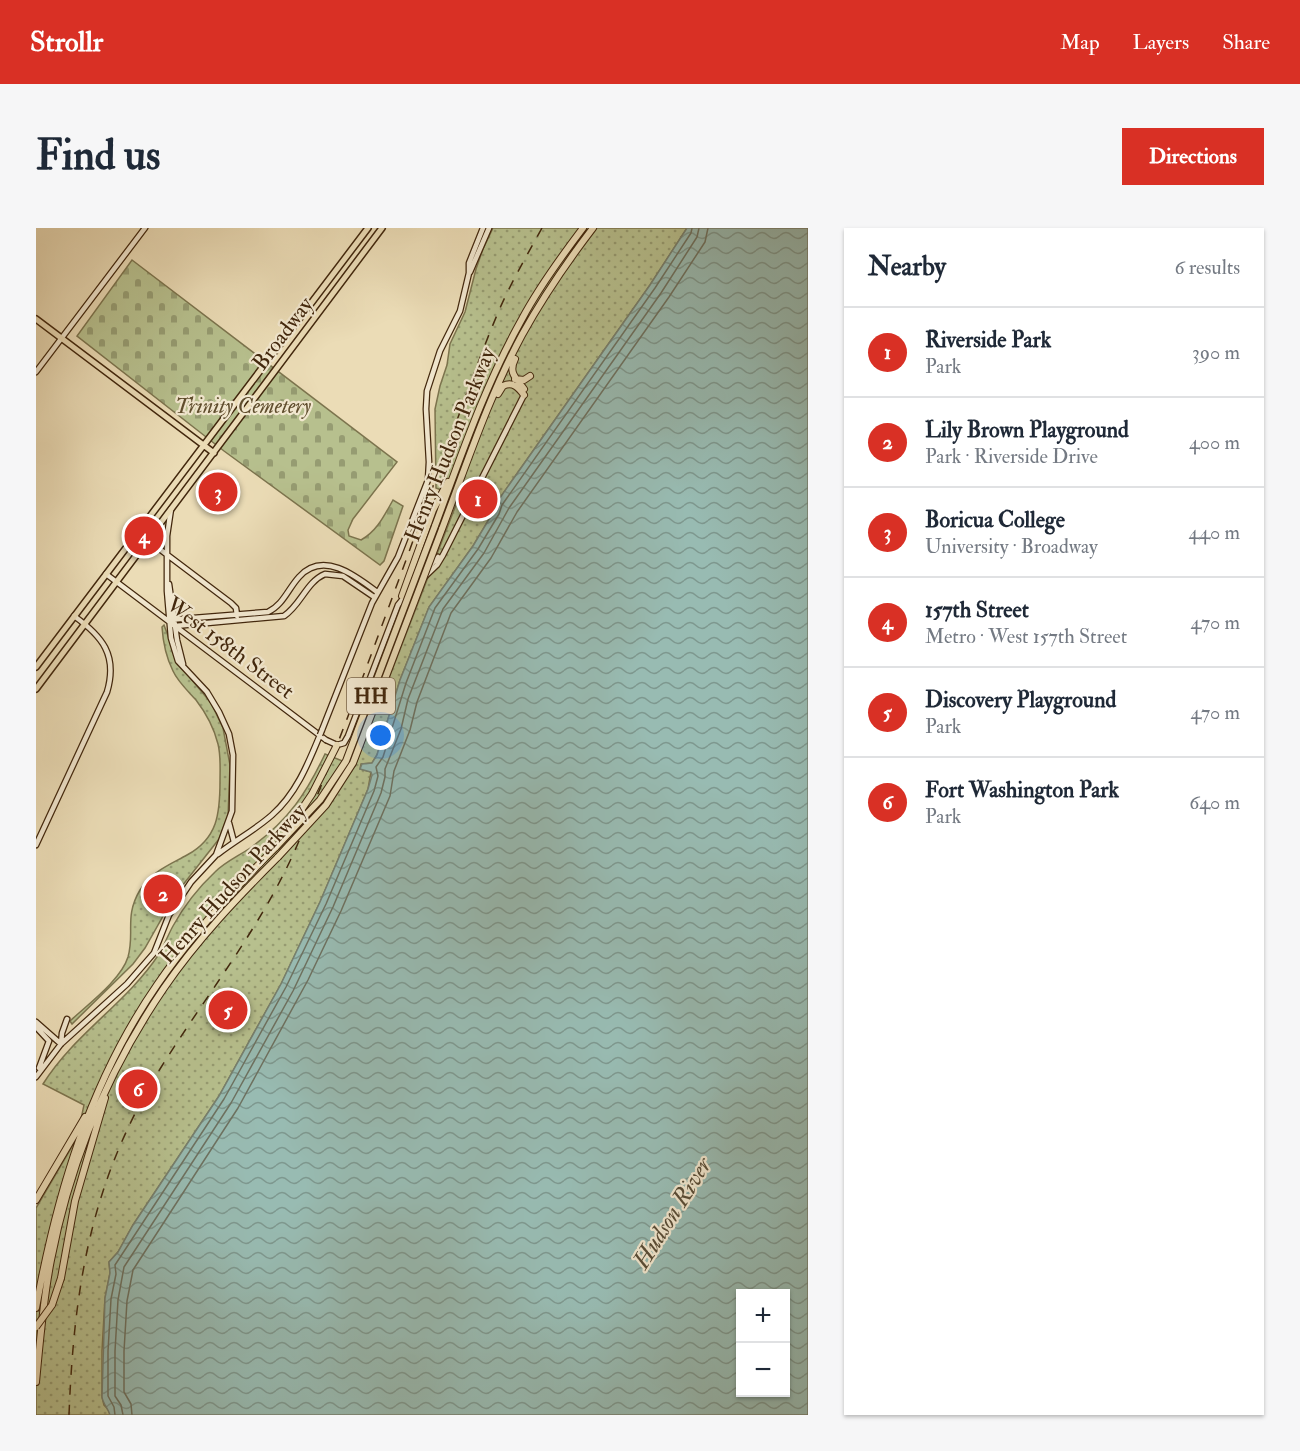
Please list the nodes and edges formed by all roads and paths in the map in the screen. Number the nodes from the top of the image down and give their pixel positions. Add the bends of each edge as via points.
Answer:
1 (145, 228) edge
2 (368, 228) edge
3 (382, 228) edge
4 (483, 228) edge
5 (489, 228) edge
6 (583, 228) edge
7 (593, 228) edge
8 (469, 273) junction
9 (36, 319) edge
10 (521, 336) junction
11 (62, 339) junction
12 (36, 372) edge
13 (530, 376) dead end
14 (515, 379) junction
15 (524, 395) junction
16 (481, 426) junction
17 (204, 445) junction
18 (214, 453) junction
19 (456, 469) junction
20 (171, 509) junction
21 (137, 532) junction
22 (147, 540) junction
23 (445, 548) junction
24 (168, 556) junction
25 (106, 574) junction
26 (299, 577) junction
27 (116, 582) junction
28 (310, 585) junction
29 (377, 592) junction
30 (402, 596) junction
31 (374, 597) junction
32 (279, 604) junction
33 (398, 605) junction
34 (290, 612) junction
35 (74, 616) junction
36 (238, 618) junction
37 (171, 619) junction
38 (85, 624) junction
39 (175, 626) junction
40 (36, 667) edge
41 (184, 667) junction
42 (36, 689) edge
43 (337, 745) junction
44 (229, 823) junction
45 (234, 842) junction
46 (36, 845) edge
47 (276, 847) junction
48 (216, 855) junction
49 (67, 1019) dead end
50 (36, 1022) edge
51 (36, 1027) edge
52 (61, 1044) junction
53 (37, 1076) edge
54 (108, 1085) junction
55 (92, 1106) junction
56 (36, 1200) edge
57 (36, 1306) edge
58 (36, 1327) edge
59 (36, 1382) edge

1 - 11 main road
2 - 17 main road, Broadway
3 - 18 main road, Broadway
4 - 8 main road
5 - 8 main road
6 - 19 highway, Henry Hudson Parkway / HH via 542,285 514,334
7 - 10 highway, Henry Hudson Parkway / HH via 554,281
8 - 29 main road via 460,311 440,351 427,391 428,480 394,566
9 - 11 main road
10 - 14 highway via 511,366
10 - 16 highway, Henry Hudson Parkway / HH
11 - 12 main road
11 - 17 main road
13 - 14 highway
14 - 15 highway
15 - 16 highway via 515,385 503,386
15 - 23 main road
16 - 54 highway, Henry Hudson Parkway / HH, bridge via 353,763 326,805 223,915 174,975 148,1012
17 - 18 main road
17 - 21 main road, Broadway
18 - 20 main road, Broadway
19 - 30 highway via 432,510
19 - 47 highway, Henry Hudson Parkway / HH, bridge via 345,761 320,800
20 - 22 main road, Broadway
20 - 24 main road
21 - 22 main road
21 - 25 main road, Broadway
22 - 24 main road
22 - 27 main road, Broadway
23 - 30 main road
23 - 33 main road via 436,565
24 - 36 main road via 231,603
24 - 37 main road
25 - 27 main road, West 158th Street
25 - 35 main road, Broadway
26 - 28 main road
26 - 29 main road via 313,568 340,568
26 - 32 main road
27 - 37 main road, West 158th Street
27 - 38 main road, Broadway
28 - 31 main road via 322,575 333,573
28 - 34 main road
29 - 31 main road
30 - 33 main road
31 - 45 main road via 300,780 273,814
32 - 34 main road
32 - 36 main road via 268,612
33 - 43 main road via 348,736
34 - 36 main road via 284,616
35 - 38 main road
35 - 40 main road, Broadway
36 - 37 main road
36 - 39 main road
37 - 39 main road, West 158th Street
37 - 41 main road via 175,653
38 - 42 main road, Broadway
38 - 46 main road via 105,647 110,662 109,686
39 - 41 main road
39 - 43 main road, West 158th Street, bridge
41 - 44 main road via 207,692 229,734 233,755
43 - 47 highway, bridge via 312,794
44 - 45 main road
44 - 48 main road
45 - 48 main road
47 - 55 highway, Henry Hudson Parkway / HH via 202,927 157,985 123,1040
48 - 52 main road via 191,882 169,915 154,953 127,984
49 - 52 main road
50 - 52 main road
51 - 53 main road via 49,1041
52 - 53 main road
54 - 58 highway, bridge via 75,1201 61,1278 52,1305
54 - 59 highway, Henry Hudson Parkway / HH via 83,1144 57,1232 44,1300
55 - 56 highway
55 - 57 highway, Henry Hudson Parkway / HH via 62,1190

